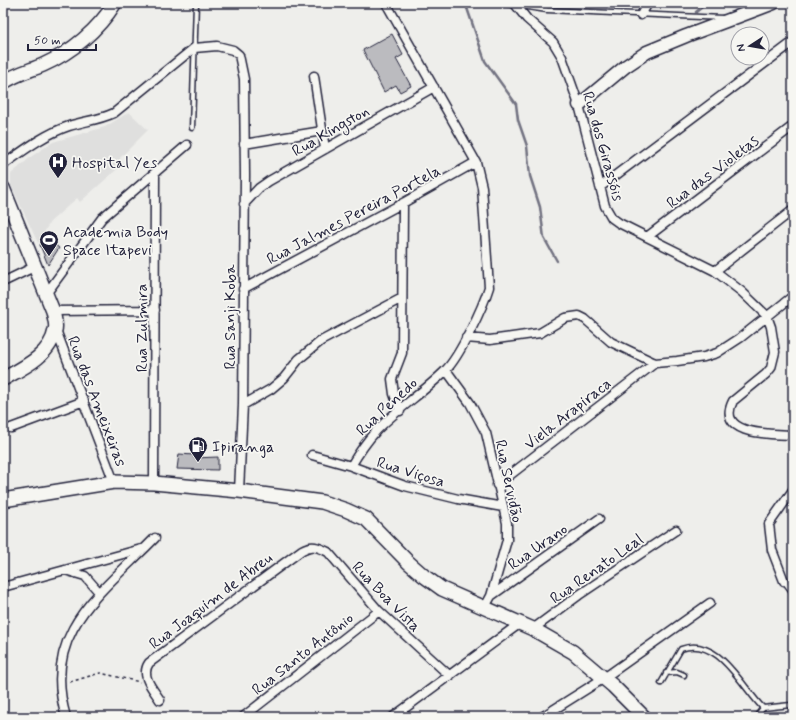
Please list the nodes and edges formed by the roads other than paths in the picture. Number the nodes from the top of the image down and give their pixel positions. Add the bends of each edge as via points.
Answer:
1 (115, 3) edge
2 (196, 3) edge
3 (386, 3) edge
4 (502, 3) edge
5 (648, 3) edge
6 (774, 3) edge
7 (515, 4) junction
8 (641, 15) junction
9 (732, 18) junction
10 (793, 42) edge
11 (194, 48) junction
12 (314, 76) dead end
13 (3, 83) edge
14 (434, 87) junction
15 (578, 105) junction
16 (793, 126) edge
17 (192, 128) dead end
18 (322, 131) junction
19 (244, 144) junction
20 (187, 145) dead end
21 (325, 149) junction
22 (476, 162) junction
23 (3, 165) edge
24 (155, 173) junction
25 (600, 187) junction
26 (4, 196) edge
27 (244, 204) junction
28 (403, 204) junction
29 (793, 210) edge
30 (647, 237) junction
31 (34, 267) junction
32 (715, 271) junction
33 (3, 282) edge
34 (242, 289) junction
35 (46, 294) junction
36 (793, 296) edge
37 (402, 298) junction
38 (155, 310) junction
39 (53, 311) junction
40 (767, 316) junction
41 (56, 330) junction
42 (466, 338) junction
43 (655, 363) junction
44 (446, 370) junction
45 (3, 379) edge
46 (84, 401) junction
47 (243, 405) junction
48 (400, 411) junction
49 (11, 428) dead end
50 (793, 435) edge
51 (312, 455) dead end
52 (351, 466) junction
53 (114, 482) junction
54 (154, 483) junction
55 (497, 486) junction
56 (793, 490) edge
57 (239, 491) junction
58 (3, 500) edge
59 (503, 508) junction
60 (599, 518) dead end
61 (676, 530) dead end
62 (155, 538) dead end
63 (144, 548) junction
64 (302, 550) joint
65 (62, 570) junction
66 (784, 581) joint
67 (3, 587) edge
68 (100, 592) junction
69 (793, 593) edge
70 (488, 601) junction
71 (710, 603) dead end
72 (379, 611) junction
73 (519, 624) junction
74 (533, 630) junction
75 (666, 673) junction
76 (684, 675) dead end
77 (450, 676) junction
78 (604, 678) junction
79 (661, 683) dead end
80 (160, 700) dead end
81 (762, 708) junction
82 (793, 708) edge
83 (66, 717) edge
84 (243, 717) edge
85 (394, 717) edge
86 (542, 717) edge
87 (644, 717) edge
88 (756, 717) edge

1 - 13 main road via 76,46 43,65 13,76
2 - 11 lane
3 - 14 street, Rua Penedo
4 - 7 lane
5 - 8 street
6 - 9 street
7 - 8 lane via 547,10
7 - 15 street, Rua dos Girassóis via 558,48
8 - 9 lane
9 - 15 street via 646,52
10 - 25 street
11 - 17 lane
11 - 19 street, Rua Sanji Koba via 217,46 232,50 239,56 244,79
11 - 23 street via 114,113 70,125 47,135
12 - 18 street
14 - 21 street, Rua Kingston
14 - 22 street, Rua Penedo
15 - 25 street, Rua dos Girassóis
16 - 30 street, Rua das Violetas
18 - 19 street
18 - 21 street
19 - 27 street, Rua Sanji Koba
20 - 24 street
21 - 27 street, Rua Kingston via 259,188
22 - 28 street, Rua Jalmes Pereira Portela
22 - 42 street, Rua Penedo via 482,187 489,287 485,301
24 - 35 street via 102,218
24 - 38 street, Rua Zulmira
25 - 30 street, Rua dos Girassóis via 605,206 612,218
26 - 31 main road
27 - 34 street, Rua Sanji Koba
28 - 34 street, Rua Jalmes Pereira Portela
28 - 37 street
29 - 32 street
30 - 32 street, Rua dos Girassóis
31 - 33 street
31 - 35 main road
32 - 40 street, Rua dos Girassóis
34 - 47 street, Rua Sanji Koba
35 - 39 main road
36 - 40 street
37 - 47 street via 321,341 299,359 271,389
37 - 48 street via 402,353 392,379
38 - 39 street
38 - 54 street, Rua Zulmira
39 - 41 main road
40 - 43 street via 717,353
40 - 50 street via 774,340 773,364 766,374 732,401 729,415 738,428 751,432
41 - 45 main road via 41,354 28,366
41 - 46 street, Rua das Ameixeiras
42 - 43 street via 490,340 540,333 565,318 579,316 611,342
42 - 44 street, Rua Penedo
43 - 55 street, Viela Arapiraca
44 - 48 street, Rua Penedo
44 - 55 street, Rua Servidão via 470,403 486,433
46 - 49 street
46 - 53 street, Rua das Ameixeiras
47 - 57 street, Rua Sanji Koba
48 - 52 street, Rua Penedo via 376,430
51 - 52 street, Rua Viçosa
52 - 59 street, Rua Viçosa via 405,486
53 - 54 main road
53 - 58 main road
54 - 57 main road
55 - 59 street, Rua Servidão
56 - 66 street via 769,524 772,550
57 - 70 main road via 322,502 346,510 366,519 424,576 442,589
59 - 70 street, Rua Servidão via 507,523 507,540
60 - 70 street, Rua Urano
61 - 74 street, Rua Renato Leal via 579,595
62 - 63 street
63 - 65 street
63 - 68 street
64 - 72 street, Rua Boa Vista via 309,546 318,546 328,552
64 - 80 street, Rua Joaquim de Abreu via 149,663 146,673
65 - 67 street
65 - 68 street via 85,576
66 - 69 lane
68 - 83 street via 67,638 60,668 60,685
70 - 73 main road
71 - 78 street
72 - 77 street, Rua Boa Vista
72 - 84 street, Rua Santo Antônio
73 - 74 main road
73 - 77 street
74 - 78 main road via 573,652
75 - 76 lane via 677,672
75 - 79 lane
75 - 81 lane via 681,649 689,646 704,648 718,654
77 - 85 street
78 - 86 street
78 - 87 main road
81 - 82 lane via 791,705
81 - 88 lane

